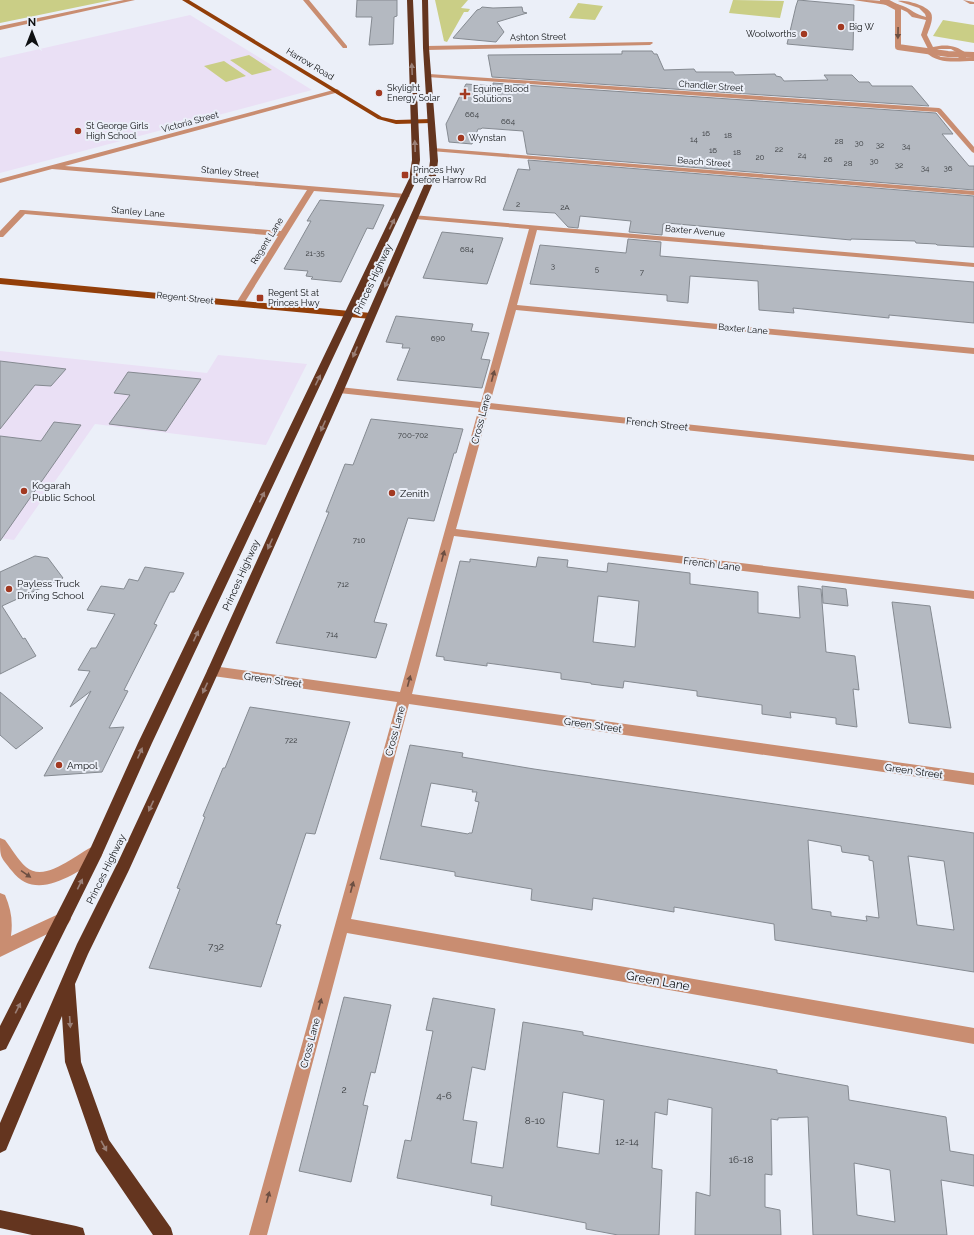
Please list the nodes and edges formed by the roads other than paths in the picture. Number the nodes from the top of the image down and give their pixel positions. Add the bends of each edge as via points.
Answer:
1 (132, 0) edge
2 (185, 0) edge
3 (306, 0) edge
4 (410, 0) edge
5 (425, 0) edge
6 (856, 0) edge
7 (883, 0) edge
8 (898, 0) edge
9 (966, 0) edge
10 (972, 3) dead end
11 (929, 19) junction
12 (0, 28) edge
13 (927, 39) junction
14 (650, 43) dead end
15 (345, 47) dead end
16 (943, 47) junction
17 (426, 48) junction
18 (931, 49) junction
19 (974, 50) edge
20 (960, 51) junction
21 (974, 55) edge
22 (960, 59) junction
23 (974, 59) edge
24 (429, 76) junction
25 (337, 91) junction
26 (431, 121) junction
27 (414, 122) junction
28 (433, 150) junction
29 (974, 151) edge
30 (52, 167) junction
31 (0, 181) edge
32 (311, 189) junction
33 (974, 193) edge
34 (406, 196) junction
35 (415, 218) junction
36 (534, 227) junction
37 (283, 234) junction
38 (0, 235) edge
39 (974, 265) edge
40 (0, 281) edge
41 (240, 303) junction
42 (512, 307) junction
43 (350, 314) junction
44 (371, 316) junction
45 (974, 351) edge
46 (339, 390) junction
47 (485, 406) junction
48 (974, 458) edge
49 (450, 532) junction
50 (974, 596) edge
51 (213, 671) junction
52 (404, 698) junction
53 (974, 779) edge
54 (0, 846) edge
55 (96, 852) junction
56 (0, 900) edge
57 (63, 919) junction
58 (342, 925) junction
59 (1, 948) edge
60 (67, 983) junction
61 (974, 1036) edge
62 (0, 1043) edge
63 (0, 1144) edge
64 (0, 1219) edge
65 (76, 1235) edge
66 (164, 1235) edge
67 (258, 1235) edge

1 - 12 street
2 - 25 main road, Harrow Road
3 - 15 street
27 -> 4 highway, Princes Highway
5 - 17 highway, Princes Highway
6 - 11 street via 901,7 914,16
7 -> 21 street, bridge via 898,8 898,47
8 - 11 street via 925,10
9 - 10 street
11 - 13 street via 924,33
13 - 16 street
13 - 18 street
14 - 17 street, Ashton Street
16 - 18 street
16 - 20 street
17 - 24 highway, Princes Highway
18 - 22 street via 930,54 938,58
19 - 20 street
20 - 22 street via 964,56
22 - 23 street
24 - 26 highway, Princes Highway
24 - 29 street, Chandler Street via 939,110
25 - 27 main road, Harrow Road via 380,118 390,122
25 - 30 street, Victoria Street
26 - 27 main road, Harrow Road
26 - 28 highway, Princes Highway
34 -> 27 highway, Princes Highway via 415,169
28 - 33 street, Beach Street
28 - 35 highway, Princes Highway via 432,176
30 - 31 street, Victoria Street
30 - 32 street, Stanley Street
32 - 34 street, Stanley Street
32 - 37 street, Regent Lane
43 -> 34 highway, Princes Highway
35 - 36 street, Baxter Avenue
35 -> 44 highway, Princes Highway
36 - 39 street, Baxter Avenue
36 - 42 street, Cross Lane
37 - 38 street, Stanley Lane via 23,212
37 - 41 street, Regent Lane
40 - 41 main road, Regent Street
41 - 43 main road, Regent Street
42 - 45 street, Baxter Lane
47 -> 42 street, Cross Lane
43 - 44 main road, Regent Street
55 -> 43 highway, Princes Highway via 145,743
44 -> 46 highway, Princes Highway
46 - 47 street, French Street
46 -> 51 highway, Princes Highway
47 - 48 street, French Street
47 - 49 street, Cross Lane
49 - 50 street, French Lane
52 -> 49 street, Cross Lane
51 - 52 street, Green Street
51 -> 60 highway, Princes Highway
52 - 53 street, Green Street
58 -> 52 street, Cross Lane
54 -> 55 street via 21,872 34,879 66,871
57 -> 55 highway, Princes Highway
56 - 59 street via 5,920
57 - 59 street
62 -> 57 highway, Princes Highway
58 - 61 street, Green Lane
67 -> 58 street, Cross Lane
60 - 63 highway, Princes Highway
60 -> 66 highway via 73,1062 102,1145
64 - 65 highway

